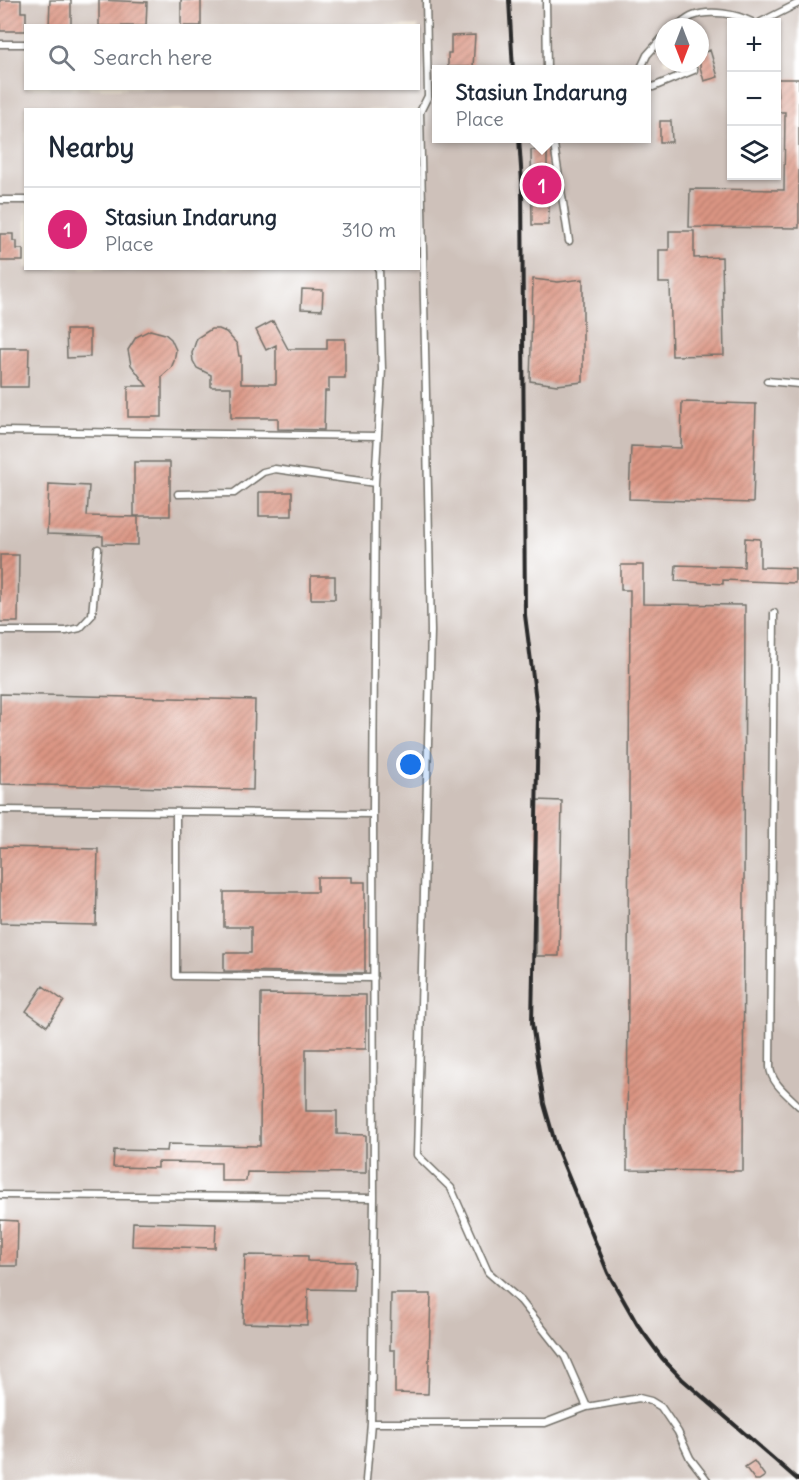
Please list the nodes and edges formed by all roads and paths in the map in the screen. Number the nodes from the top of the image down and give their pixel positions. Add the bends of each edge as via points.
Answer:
1 (426, 0) edge
2 (546, 0) edge
3 (799, 3) edge
4 (689, 18) edge
5 (736, 18) edge
6 (769, 18) edge
7 (0, 44) edge
8 (24, 44) edge
9 (655, 46) edge
10 (420, 50) edge
11 (427, 50) junction
12 (548, 65) edge
13 (642, 65) edge
14 (689, 72) edge
15 (651, 87) edge
16 (554, 143) edge
17 (0, 200) edge
18 (24, 200) edge
19 (420, 203) edge
20 (569, 241) dead end
21 (379, 270) edge
22 (767, 381) dead end
23 (799, 384) edge
24 (0, 431) edge
25 (377, 435) junction
26 (375, 483) junction
27 (178, 494) dead end
28 (98, 549) dead end
29 (774, 613) dead end
30 (0, 631) edge
31 (0, 810) edge
32 (176, 812) junction
33 (373, 814) junction
34 (374, 978) junction
35 (799, 1106) edge
36 (0, 1195) edge
37 (374, 1198) junction
38 (587, 1407) junction
39 (371, 1424) junction
40 (366, 1480) edge
41 (707, 1480) edge

1 - 11 lane
2 - 12 lane
3 - 6 lane
4 - 5 lane via 706,13
7 - 8 lane
9 - 13 lane
10 - 11 lane
11 - 19 lane via 428,96 420,112
14 - 15 lane
16 - 20 lane
17 - 18 lane
19 - 38 lane via 431,632 417,1155 451,1188 488,1272 521,1301 566,1356
21 - 25 lane via 382,370
22 - 23 lane
24 - 25 lane
25 - 26 lane
26 - 27 lane via 275,469 262,472 234,493
26 - 33 lane
28 - 30 lane via 92,615 80,628 66,632
29 - 35 lane via 770,1067 776,1083
31 - 32 lane
32 - 33 lane
32 - 34 lane via 176,976
33 - 34 lane
34 - 37 lane
36 - 37 lane
37 - 39 lane
38 - 39 lane via 545,1423
38 - 41 lane via 639,1398 661,1407
39 - 40 lane

